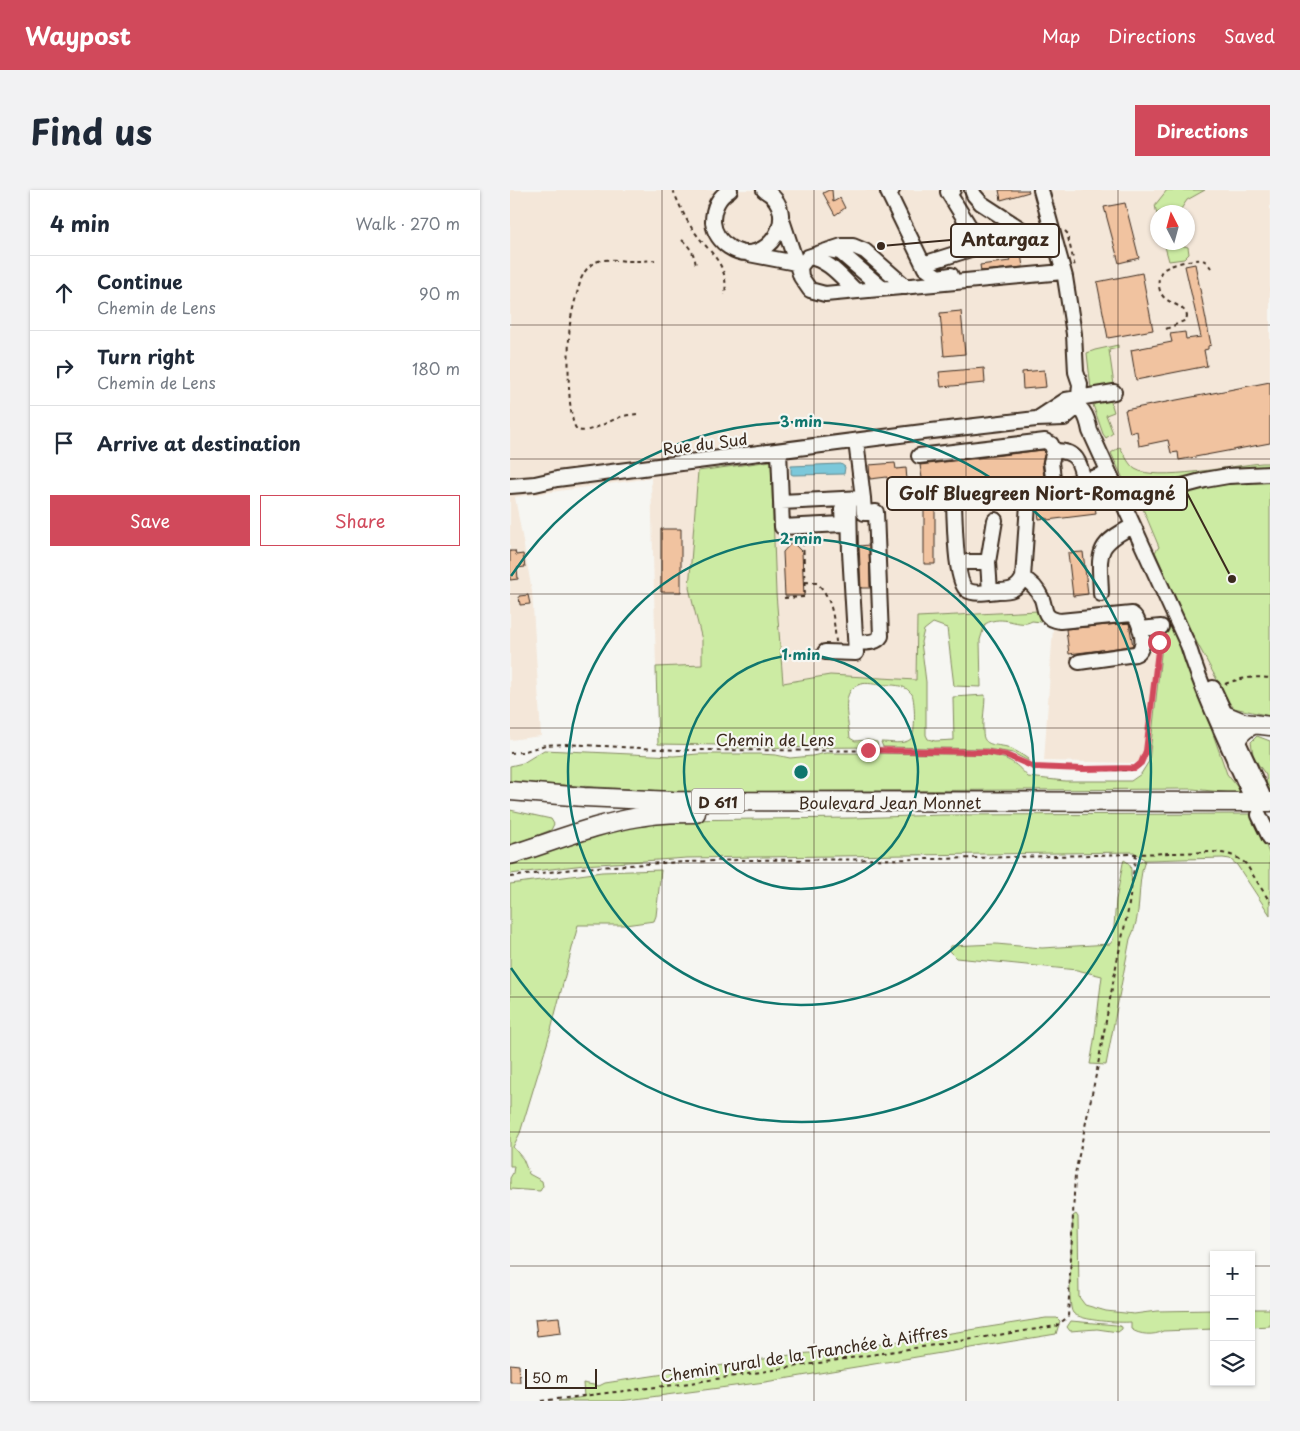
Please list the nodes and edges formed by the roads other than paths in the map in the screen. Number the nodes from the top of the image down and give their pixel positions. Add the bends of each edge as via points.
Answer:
1 (730, 190) edge
2 (764, 190) edge
3 (892, 190) edge
4 (954, 190) edge
5 (972, 190) edge
6 (1041, 190) edge
7 (782, 220) junction
8 (1056, 230) junction
9 (744, 253) junction
10 (819, 254) junction
11 (923, 264) junction
12 (1070, 271) junction
13 (976, 272) dead end
14 (895, 288) junction
15 (861, 291) junction
16 (1114, 392) dead end
17 (1072, 408) junction
18 (856, 441) junction
19 (779, 451) junction
20 (1054, 451) junction
21 (919, 456) dead end
22 (1108, 472) junction
23 (1270, 474) edge
24 (510, 479) edge
25 (557, 479) junction
26 (1084, 482) junction
27 (510, 486) edge
28 (1054, 486) junction
29 (1029, 489) junction
30 (851, 499) junction
31 (781, 502) junction
32 (1122, 502) junction
33 (994, 520) dead end
34 (1133, 526) junction
35 (958, 562) junction
36 (988, 562) junction
37 (1023, 578) junction
38 (990, 592) junction
39 (1101, 594) dead end
40 (1161, 627) road end
41 (1140, 629) junction
42 (856, 643) junction
43 (1188, 645) junction
44 (831, 652) road end
45 (1079, 662) dead end
46 (1227, 716) junction
47 (1262, 725) edge
48 (1237, 739) junction
49 (1236, 764) junction
50 (510, 791) edge
51 (510, 798) edge
52 (1262, 802) edge
53 (927, 808) junction
54 (1270, 838) edge
55 (510, 855) edge

1 - 9 street via 717,202 713,225 724,244
2 - 7 street via 776,201
3 - 11 street via 888,192
4 - 11 street via 948,192 974,234 977,247
5 - 8 street via 981,203 1027,233
6 - 8 street
7 - 9 street via 773,241 764,248
7 - 10 street
8 - 12 street
9 - 10 street
10 - 14 street via 840,252
10 - 14 street via 853,246 865,251
10 - 15 street via 828,256
10 - 15 street via 800,268 801,277 810,290 825,294
11 - 13 street via 938,277
12 - 14 street
12 - 17 street via 1076,372 1080,384
14 - 15 street
16 - 17 street, Rue du Sud
17 - 18 street, Rue du Sud via 1036,419
17 - 22 street via 1087,420
18 - 19 street, Rue du Sud
18 - 30 street
19 - 25 street, Rue du Sud
19 - 31 street
20 - 21 street via 1045,441
20 - 26 street via 1071,453 1080,465
20 - 28 street via 1051,462
22 - 26 street
22 - 32 street
23 - 32 street via 1205,480
24 - 25 street, Rue du Sud
25 - 27 street, Rue du Sud
26 - 28 street
28 - 29 street
29 - 35 street via 957,497 954,506
29 - 37 street
30 - 31 street
30 - 31 street via 842,524 782,527
30 - 42 street via 850,552
30 - 42 street via 864,513 876,512 881,636 873,642
32 - 34 street
33 - 36 street
34 - 39 street via 1109,540 1103,549 1100,557
34 - 43 street
35 - 36 street
35 - 38 street via 964,589
36 - 38 street
37 - 38 street via 1015,589
37 - 41 street via 1034,586 1046,614 1054,620 1132,614 1137,618
40 - 41 street
41 - 45 street via 1142,644 1136,654
42 - 44 street via 856,653
43 - 46 street
43 - 49 street
46 - 47 main road via 1244,723
46 - 48 street
47 - 48 main road via 1241,732
48 - 49 main road
48 - 52 street
49 - 52 street
50 - 52 main road, Boulevard Jean Monnet / D 611 via 673,801
51 - 53 main road, Boulevard Jean Monnet / D 611 via 661,807
52 - 53 main road, Boulevard Jean Monnet / D 611
52 - 54 street
53 - 55 main road via 654,814 604,825

